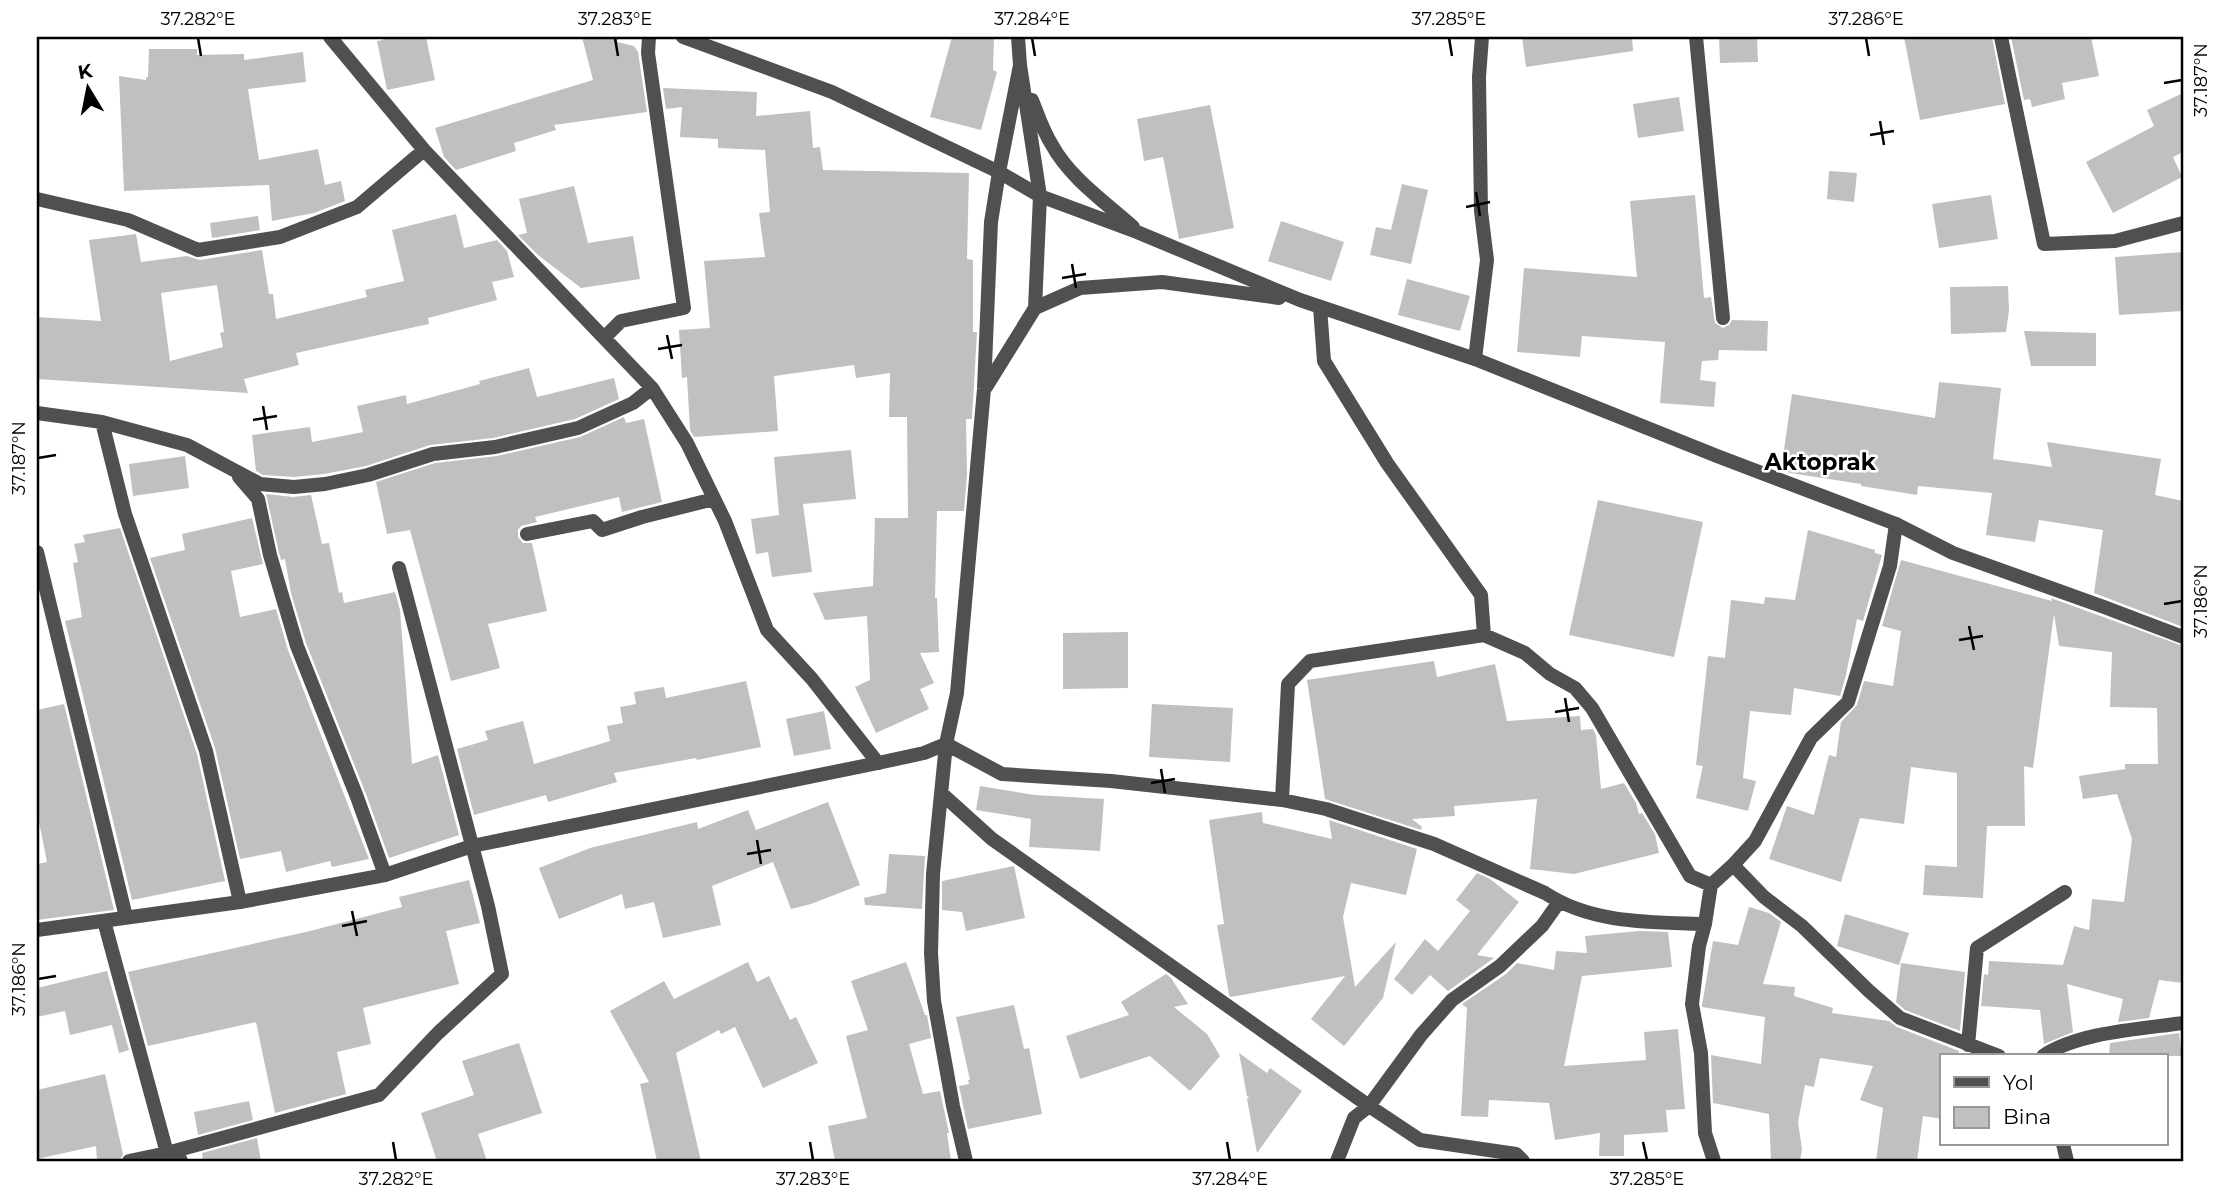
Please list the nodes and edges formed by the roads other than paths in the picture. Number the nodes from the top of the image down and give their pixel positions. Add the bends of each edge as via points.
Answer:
1 (331, 37) edge
2 (649, 37) edge
3 (683, 37) edge
4 (1018, 37) edge
5 (1482, 37) edge
6 (1696, 37) edge
7 (2001, 37) edge
8 (1020, 65) junction
9 (424, 150) junction
10 (999, 172) junction
11 (1040, 196) junction
12 (37, 199) edge
13 (2183, 223) edge
14 (1137, 232) junction
15 (1300, 300) junction
16 (1320, 307) junction
17 (1035, 308) junction
18 (1723, 318) dead end
19 (604, 338) junction
20 (1475, 359) junction
21 (652, 387) junction
22 (984, 389) junction
23 (37, 413) edge
24 (102, 422) junction
25 (233, 471) junction
26 (714, 499) junction
27 (1896, 524) junction
28 (527, 534) dead end
29 (37, 552) edge
30 (399, 568) dead end
31 (1484, 635) junction
32 (2183, 637) edge
33 (946, 744) junction
34 (878, 763) junction
35 (941, 793) junction
36 (1282, 800) junction
37 (472, 846) junction
38 (1733, 865) junction
39 (385, 875) junction
40 (1711, 885) junction
41 (2065, 892) dead end
42 (240, 902) junction
43 (1559, 902) junction
44 (126, 917) junction
45 (104, 921) junction
46 (1706, 924) junction
47 (37, 930) edge
48 (2183, 1023) edge
49 (1968, 1045) junction
50 (1993, 1054) edge
51 (2048, 1054) edge
52 (1369, 1106) junction
53 (167, 1153) junction
54 (129, 1161) edge
55 (181, 1161) edge
56 (966, 1161) edge
57 (1337, 1161) edge
58 (1523, 1161) edge
59 (1714, 1161) edge

1 - 9 street
2 - 19 street via 684,308 621,321
3 - 10 street via 832,92
4 - 8 street
5 - 20 street via 1481,211 1487,260
6 - 18 street
7 - 13 street via 2044,244 2115,241
8 - 10 street
8 - 11 street
8 - 14 street via 1053,148
9 - 12 street via 357,207 280,237 198,250 128,219
9 - 19 street
10 - 11 street
10 - 22 street via 991,222
11 - 14 street
11 - 17 street
14 - 15 street
15 - 16 street
15 - 17 street via 1162,282 1080,288
16 - 20 street
16 - 31 street via 1324,361 1387,463 1481,594
17 - 22 street
19 - 21 street
20 - 27 street
21 - 25 street via 633,403 578,428 495,447 433,454 325,484 260,484
21 - 26 street
22 - 33 street via 957,693
23 - 24 street
24 - 25 street via 187,444
24 - 42 street via 125,514 206,751
25 - 39 street via 258,499 297,646
26 - 28 street via 602,530 593,521
26 - 34 street via 767,630
27 - 32 street via 1953,553
27 - 38 street via 1890,566 1848,702 1811,738 1755,841
29 - 44 street
30 - 37 street
31 - 36 street via 1310,661 1289,684
31 - 40 street via 1525,653 1575,688 1592,708 1690,876
33 - 34 street
33 - 35 street
33 - 36 street via 1002,774
34 - 37 street
35 - 52 street via 992,839
35 - 56 street via 933,874 934,1000
36 - 43 street via 1326,809 1434,844
37 - 39 street
37 - 53 street via 502,974 379,1095
38 - 40 street
38 - 49 street via 1900,1018
39 - 42 street
40 - 46 street
41 - 49 street via 1977,948
42 - 44 street
43 - 46 street via 1612,919
43 - 52 street via 1542,926 1500,966 1452,1000
44 - 45 street
45 - 47 street
45 - 53 street
46 - 59 street via 1692,1004 1701,1053 1705,1133
48 - 51 street via 2099,1036
49 - 50 street
52 - 57 street via 1354,1118
52 - 58 street via 1420,1140 1516,1154
53 - 54 street
53 - 55 street

